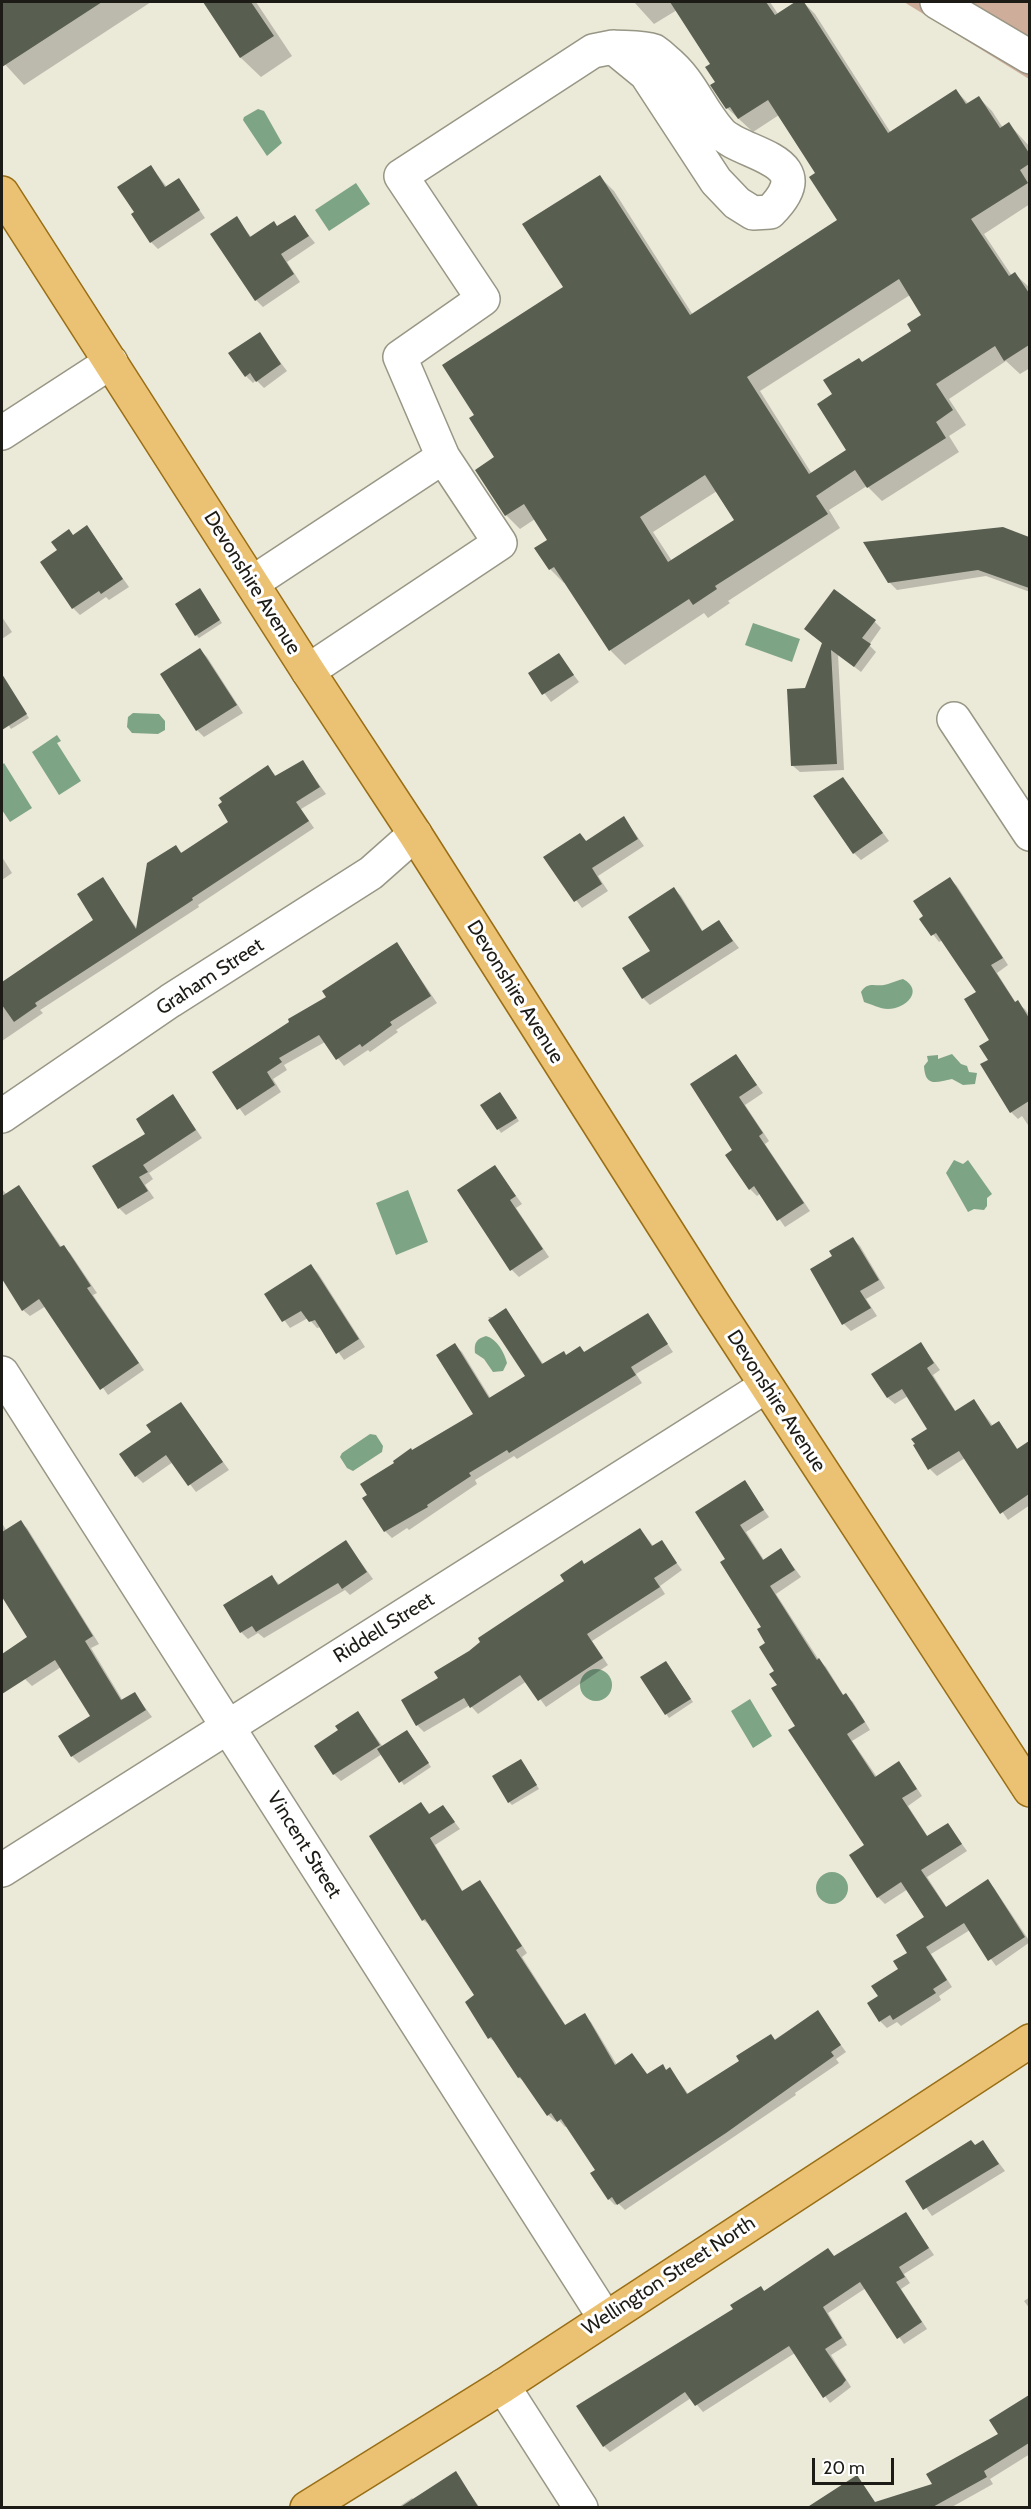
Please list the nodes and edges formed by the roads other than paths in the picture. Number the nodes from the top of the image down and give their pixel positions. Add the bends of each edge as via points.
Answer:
1 (937, 2) edge
2 (613, 47) junction
3 (1029, 57) edge
4 (2, 193) edge
5 (111, 362) junction
6 (2, 433) edge
7 (443, 457) junction
8 (252, 583) junction
9 (308, 671) junction
10 (954, 719) dead end
11 (415, 834) junction
12 (1029, 834) edge
13 (2, 1116) edge
14 (2, 1373) edge
15 (766, 1386) junction
16 (229, 1727) junction
17 (1029, 1790) edge
18 (2, 1870) edge
19 (1029, 2041) edge
20 (605, 2318) junction
21 (502, 2386) junction
22 (307, 2508) edge
23 (581, 2508) edge

1 - 3 street
2 - 2 street via 646,74 716,181 736,203 753,213 770,212 781,201 788,186 784,172 774,160 721,134 681,73 654,51
2 - 7 street via 593,51 401,177 483,298 400,357
4 - 5 main road, Devonshire Avenue
5 - 6 street
5 - 8 main road, Devonshire Avenue
7 - 8 street
7 - 9 street via 500,543
8 - 9 main road, Devonshire Avenue
9 - 11 main road, Devonshire Avenue
10 - 12 street
11 - 13 street, Graham Street via 370,873
11 - 15 main road, Devonshire Avenue
14 - 16 street, Vincent Street
15 - 16 street, Riddell Street
15 - 17 main road, Devonshire Avenue
16 - 18 street, Riddell Street
16 - 20 street, Vincent Street
19 - 20 main road, Wellington Street North
20 - 21 main road, Wellington Street North
21 - 22 main road, Wellington Street North
21 - 23 street

